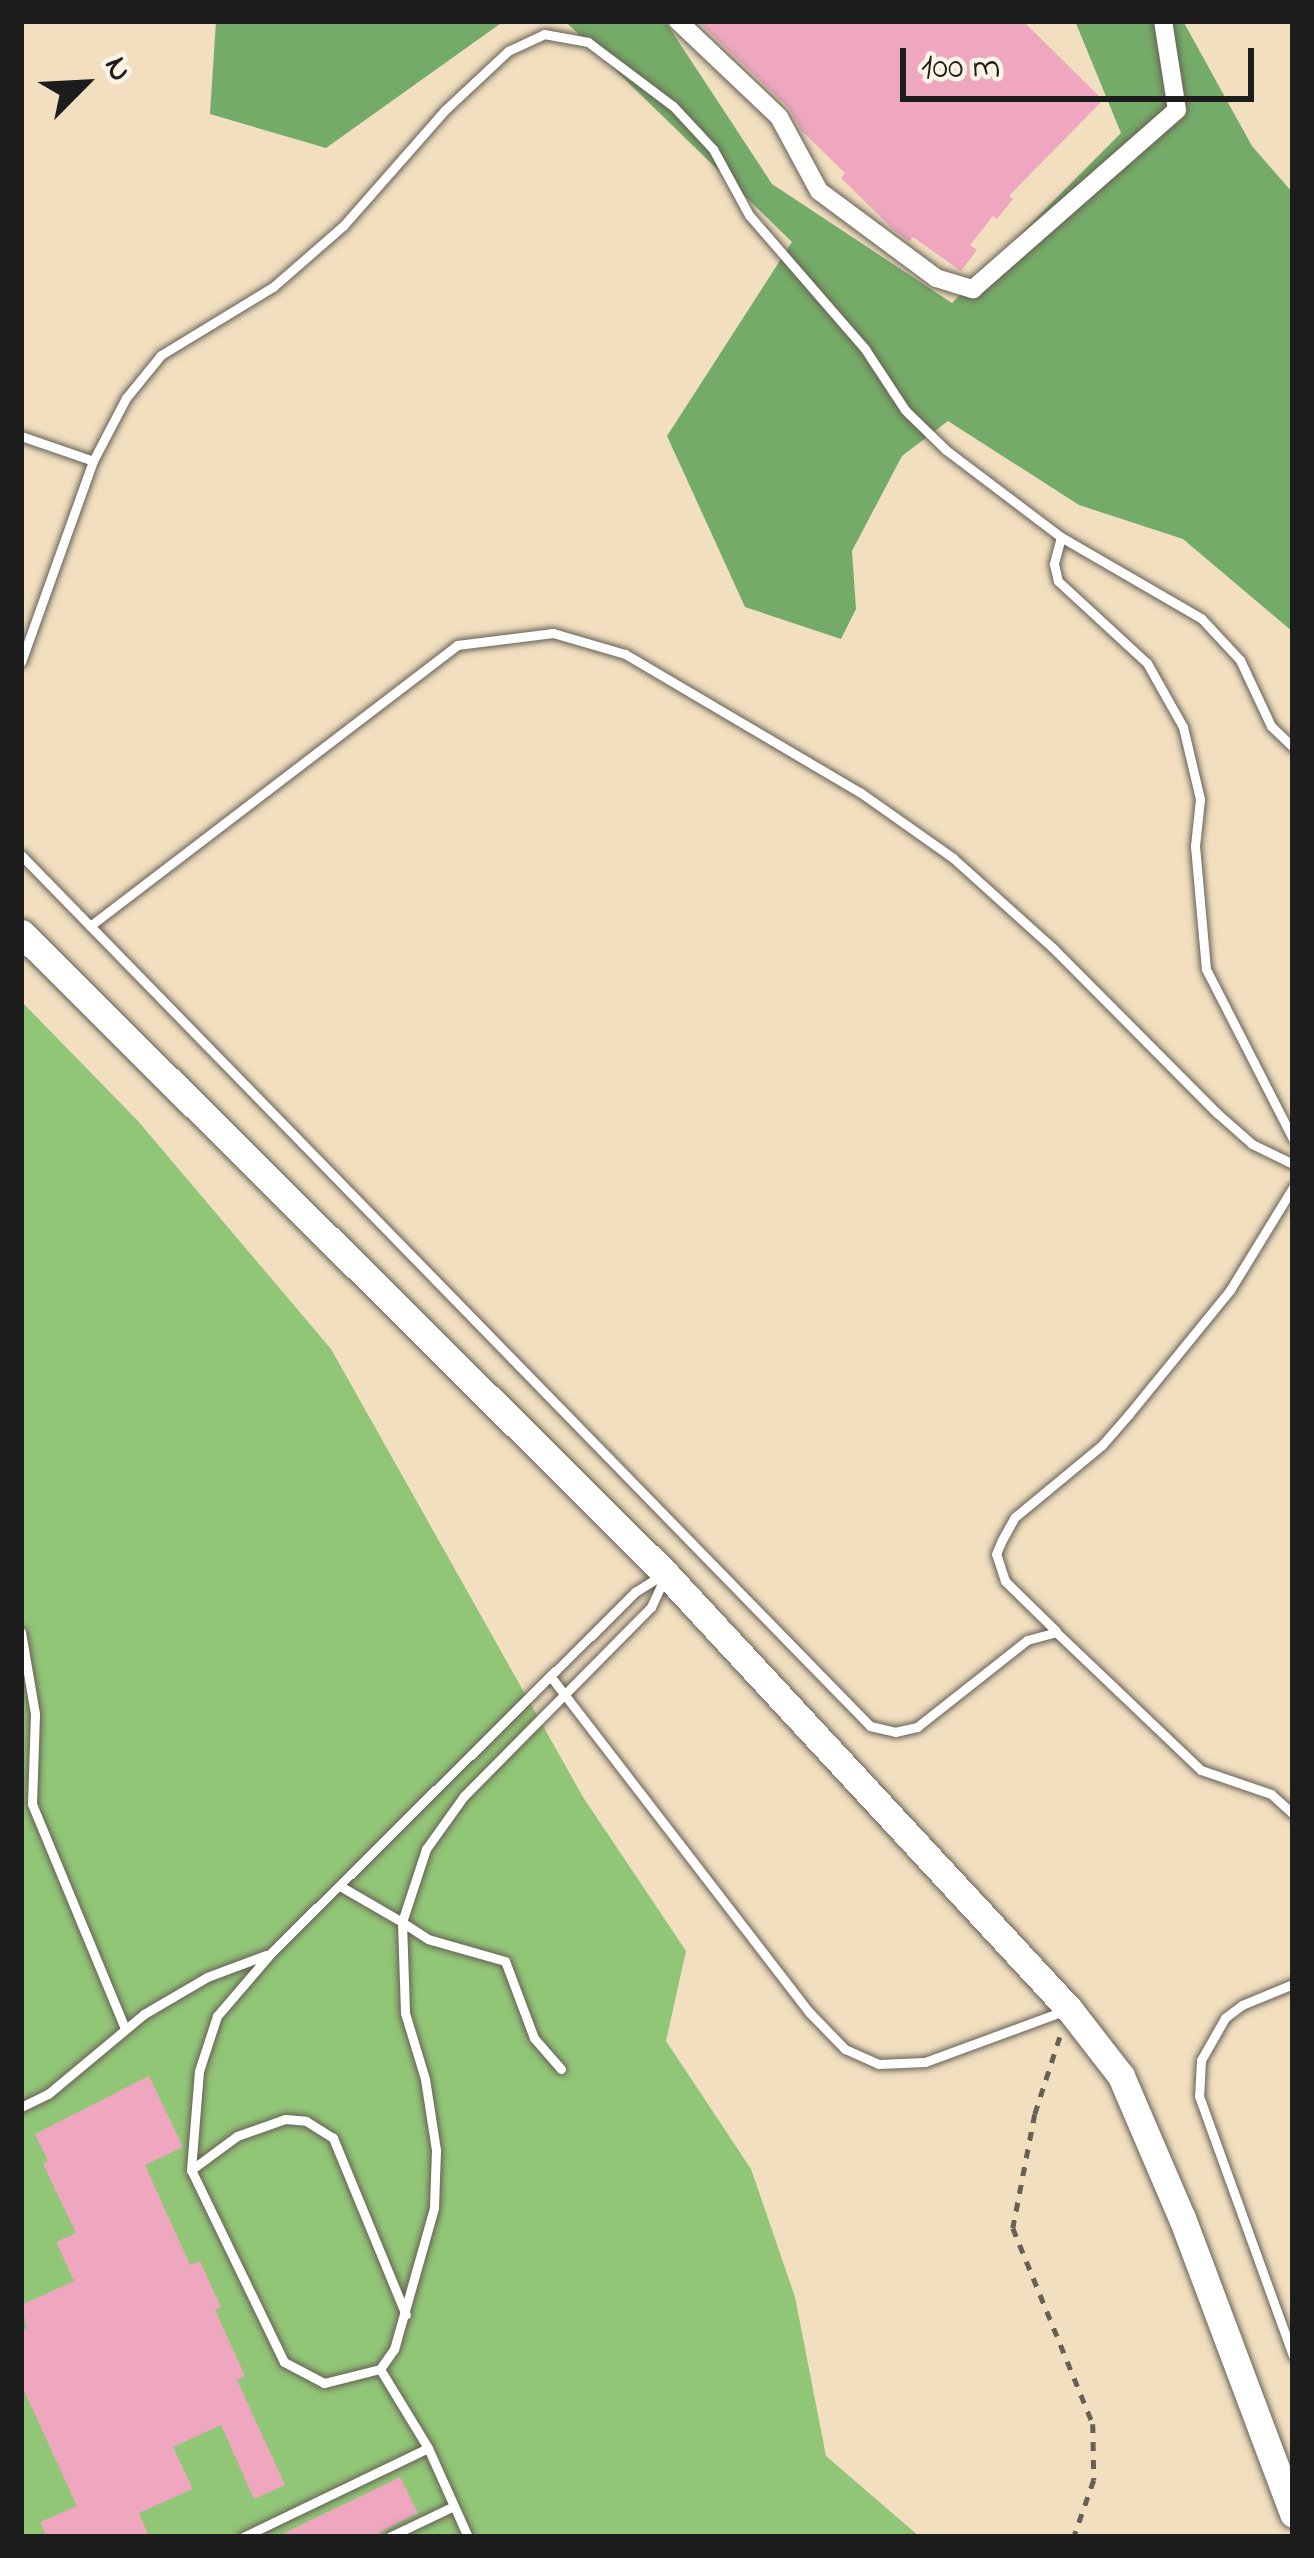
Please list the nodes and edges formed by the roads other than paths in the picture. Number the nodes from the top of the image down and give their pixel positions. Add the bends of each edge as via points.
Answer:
1 (678, 21) edge
2 (1163, 21) edge
3 (21, 436) edge
4 (93, 461) junction
5 (1061, 537) junction
6 (21, 662) edge
7 (1293, 747) edge
8 (21, 855) edge
9 (90, 926) junction
10 (21, 933) edge
11 (1293, 1139) edge
12 (1293, 1164) edge
13 (1293, 1187) edge
14 (666, 1574) junction
15 (1056, 1631) junction
16 (21, 1632) edge
17 (550, 1677) junction
18 (566, 1696) junction
19 (1293, 1814) edge
20 (340, 1886) junction
21 (402, 1922) junction
22 (271, 1953) junction
23 (1293, 1984) edge
24 (1070, 2009) junction
25 (125, 2029) junction
26 (561, 2069) dead end
27 (21, 2108) edge
28 (190, 2170) junction
29 (406, 2315) junction
30 (1293, 2355) edge
31 (380, 2369) junction
32 (428, 2448) junction
33 (454, 2506) junction
34 (1293, 2514) edge
35 (243, 2537) edge
36 (389, 2537) edge
37 (468, 2537) edge

1 - 2 street via 779,117 819,191 936,278 973,289 1177,110
3 - 4 lane
4 - 5 lane via 126,398 160,356 273,287 343,226 508,51 544,34 587,42 673,106 905,410
4 - 6 lane
5 - 7 lane via 1201,618 1240,660 1271,726
5 - 11 lane via 1058,581 1147,663 1183,727 1200,799 1195,846 1206,969
8 - 9 lane
9 - 12 lane via 457,645 553,633 625,654 861,793 953,858 1217,1113 1252,1144
9 - 15 lane via 870,1726 917,1727 1028,1640
10 - 14 street
13 - 15 lane via 1230,1290 1158,1378 1102,1445 1016,1517 1002,1540 996,1554 1005,1581
14 - 17 lane via 635,1592
14 - 18 lane via 651,1607
14 - 24 street
15 - 19 lane via 1201,1770 1271,1795
16 - 25 lane via 35,1714 32,1804
17 - 18 lane
17 - 20 lane
18 - 21 lane via 464,1796 426,1849
18 - 24 lane via 845,2049 879,2064 925,2062
20 - 21 lane
20 - 22 lane
21 - 26 lane via 428,1940 506,1961 534,2038
21 - 29 lane via 405,2013 436,2150 434,2208
22 - 25 lane via 207,1977
22 - 28 lane via 217,2016 199,2071
23 - 30 lane via 1225,2018 1202,2060 1199,2096
24 - 34 street via 1121,2075
25 - 27 lane
28 - 29 lane via 237,2136 285,2119 333,2138
28 - 31 lane via 284,2362 324,2383
29 - 31 lane
31 - 32 lane
32 - 33 lane
32 - 35 lane
33 - 36 lane
33 - 37 lane

